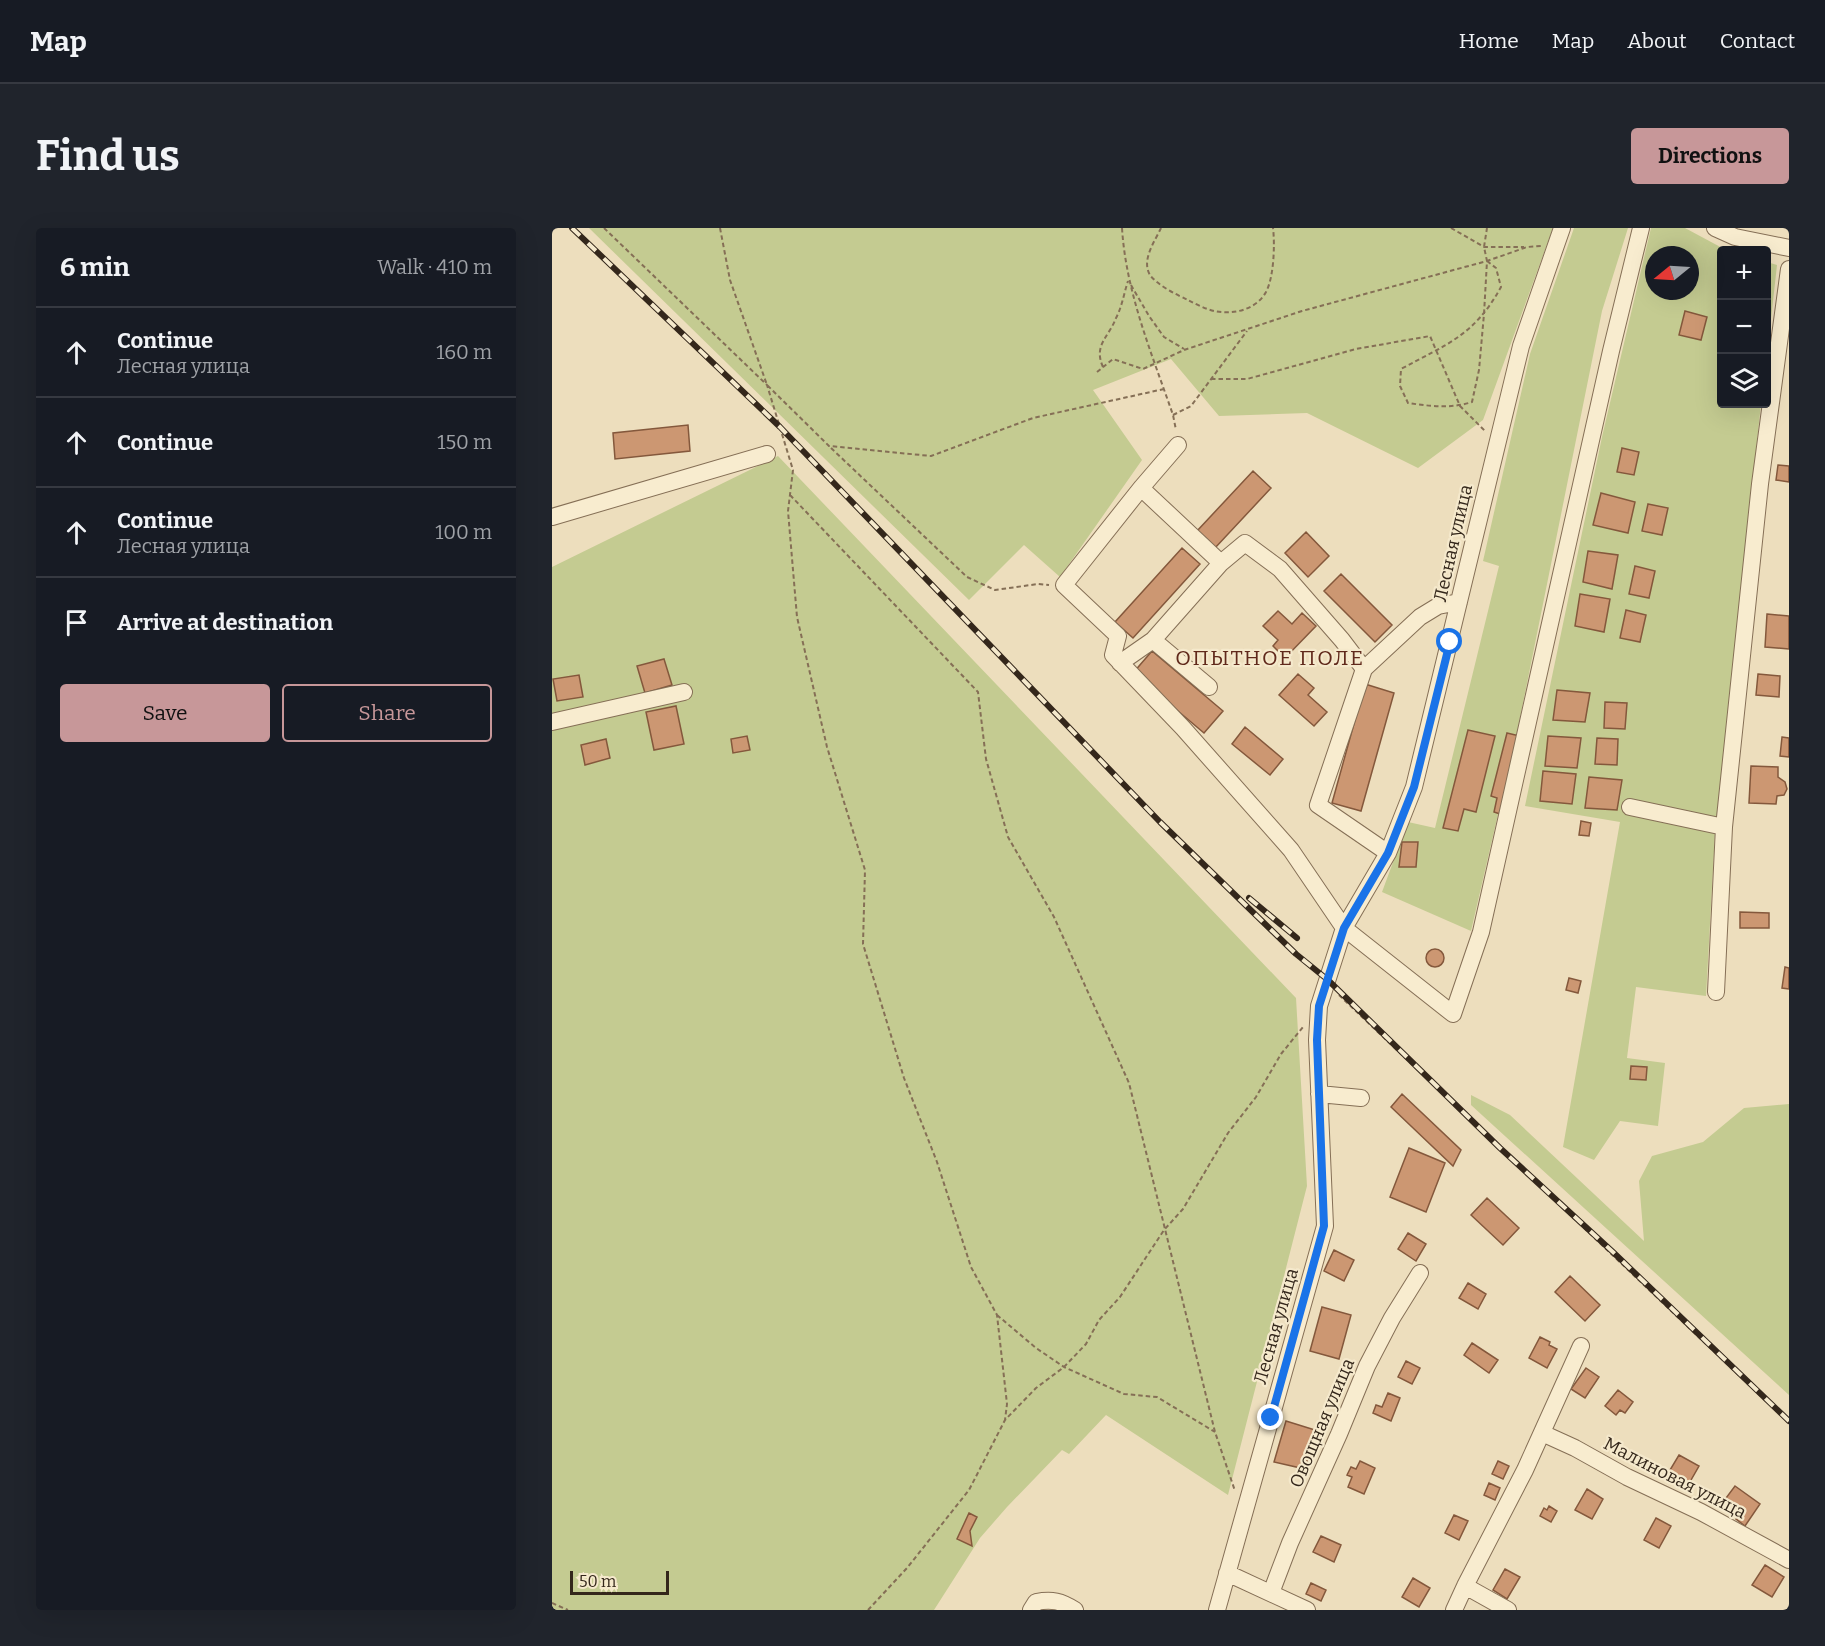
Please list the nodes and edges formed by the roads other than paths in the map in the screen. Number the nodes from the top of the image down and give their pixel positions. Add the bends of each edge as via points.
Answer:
1 (1562, 228) edge
2 (1641, 228) edge
3 (1715, 228) edge
4 (1789, 248) edge
5 (1789, 269) edge
6 (1178, 445) road end
7 (767, 454) dead end
8 (1141, 488) junction
9 (552, 517) edge
10 (1221, 563) junction
11 (1459, 602) junction
12 (1153, 640) junction
13 (1120, 663) junction
14 (1364, 669) junction
15 (1209, 687) dead end
16 (684, 692) dead end
17 (552, 722) edge
18 (1630, 807) dead end
19 (1724, 827) junction
20 (1388, 853) junction
21 (1344, 928) junction
22 (1716, 992) dead end
23 (1319, 1094) junction
24 (1361, 1098) dead end
25 (1420, 1273) dead end
26 (1581, 1346) dead end
27 (1542, 1433) junction
28 (1789, 1560) edge
29 (1227, 1573) junction
30 (1465, 1586) junction
31 (1271, 1593) junction
32 (1211, 1607) edge
33 (1031, 1610) edge
34 (1075, 1610) edge
35 (1307, 1610) edge
36 (1454, 1610) edge
37 (1508, 1610) edge

1 - 11 street, Лесная улица via 1521,346
2 - 21 street via 1481,932 1453,1014
3 - 4 street via 1735,237
5 - 19 street via 1760,484
6 - 8 street
7 - 9 street
8 - 10 street
8 - 13 street via 1064,585 1118,636 1113,655
10 - 12 street
10 - 14 street via 1245,543 1280,569
11 - 14 street via 1438,606 1420,617
11 - 20 street, Лесная улица via 1414,787
12 - 13 street
12 - 15 street
13 - 21 street via 1184,728 1291,850
14 - 20 street via 1318,805
16 - 17 street
18 - 19 street
19 - 22 street
20 - 21 street, Лесная улица
21 - 23 street, Лесная улица via 1319,1006
23 - 24 street
23 - 29 street, Лесная улица via 1324,1226
25 - 31 street, Овощная улица via 1367,1366
26 - 27 street
27 - 28 street, Малиновая улица
27 - 30 street
29 - 31 street
29 - 32 street, Лесная улица
30 - 36 street
30 - 37 street
31 - 35 street
33 - 34 street via 1036,1602 1046,1600 1062,1602

